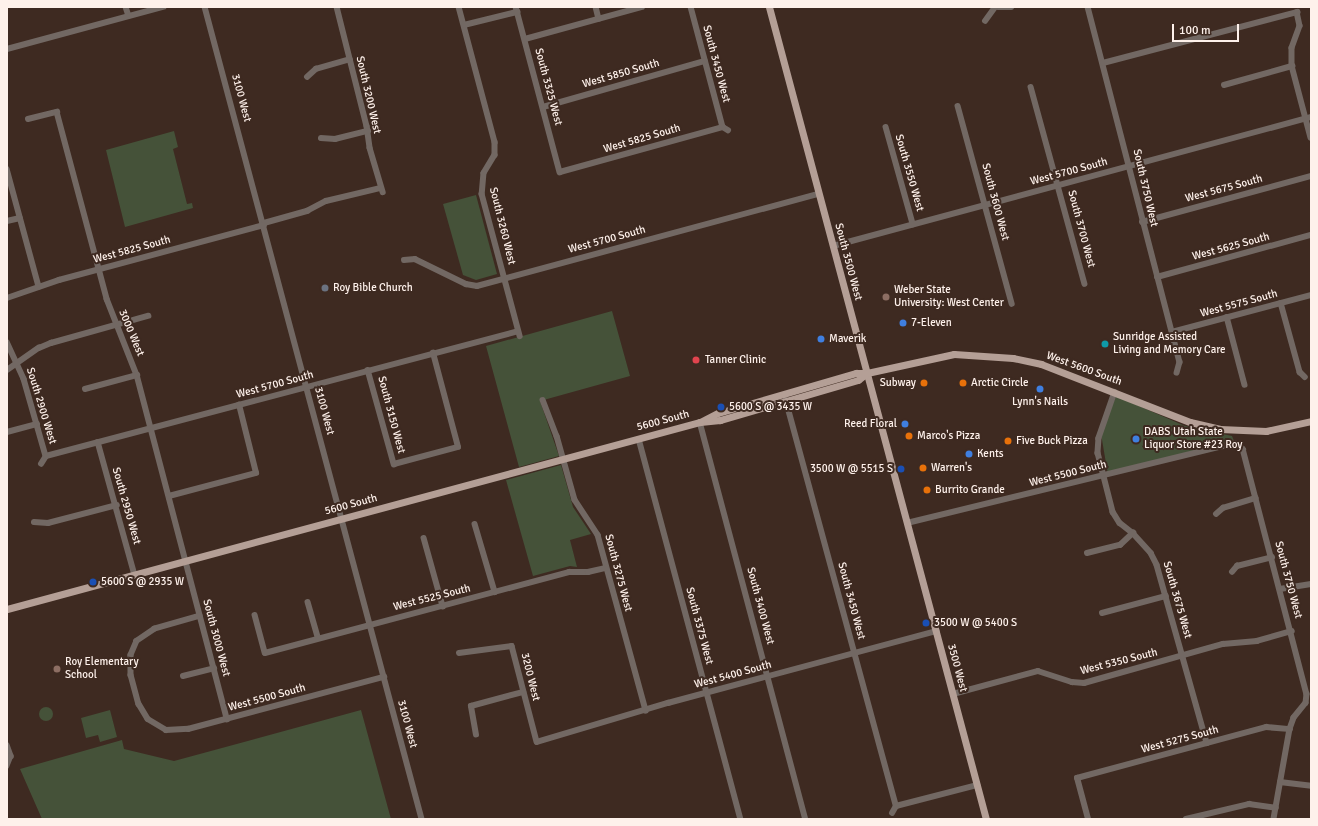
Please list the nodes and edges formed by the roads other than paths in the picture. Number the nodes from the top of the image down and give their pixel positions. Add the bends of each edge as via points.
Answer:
1 (126, 7) edge
2 (164, 7) edge
3 (337, 7) edge
4 (459, 7) edge
5 (596, 7) edge
6 (642, 7) edge
7 (691, 7) edge
8 (768, 7) edge
9 (996, 7) edge
10 (1011, 7) edge
11 (1088, 7) edge
12 (206, 8) edge
13 (516, 10) edge
14 (129, 16) junction
15 (599, 19) junction
16 (985, 21) dead end
17 (464, 25) junction
18 (525, 39) junction
19 (8, 47) edge
20 (350, 59) junction
21 (705, 61) junction
22 (1103, 63) junction
23 (1292, 66) junction
24 (307, 77) dead end
25 (1224, 85) dead end
26 (1031, 87) dead end
27 (958, 106) dead end
28 (543, 107) junction
29 (1308, 118) edge
30 (28, 120) dead end
31 (886, 127) dead end
32 (725, 128) joint
33 (368, 131) junction
34 (322, 138) dead end
35 (1311, 138) edge
36 (1131, 166) junction
37 (7, 169) edge
38 (560, 172) joint
39 (1311, 176) edge
40 (1058, 185) junction
41 (381, 190) joint
42 (819, 194) junction
43 (985, 205) junction
44 (20, 218) junction
45 (7, 221) edge
46 (1142, 222) junction
47 (264, 224) junction
48 (913, 224) junction
49 (1311, 235) edge
50 (833, 246) junction
51 (404, 260) dead end
52 (99, 269) junction
53 (1157, 277) junction
54 (504, 278) junction
55 (1085, 284) dead end
56 (39, 287) junction
57 (1311, 295) edge
58 (7, 298) edge
59 (1281, 303) junction
60 (1012, 304) dead end
61 (148, 316) dead end
62 (1227, 317) junction
63 (116, 325) junction
64 (1172, 332) junction
65 (519, 334) joint
66 (7, 342) edge
67 (433, 353) junction
68 (17, 364) junction
69 (7, 370) edge
70 (368, 370) junction
71 (867, 373) junction
72 (1177, 373) dead end
73 (137, 376) junction
74 (1305, 377) dead end
75 (1245, 385) dead end
76 (307, 387) junction
77 (85, 389) dead end
78 (1115, 392) junction
79 (543, 400) dead end
80 (786, 400) junction
81 (239, 405) junction
82 (1311, 421) edge
83 (700, 422) junction
84 (37, 424) junction
85 (151, 428) junction
86 (7, 432) edge
87 (639, 438) junction
88 (98, 442) junction
89 (1234, 444) joint
90 (46, 456) junction
91 (564, 459) junction
92 (41, 464) dead end
93 (1105, 476) junction
94 (169, 496) junction
95 (1256, 498) junction
96 (116, 505) junction
97 (1216, 514) dead end
98 (342, 519) junction
99 (34, 522) dead end
100 (907, 523) junction
101 (475, 524) dead end
102 (1133, 533) junction
103 (424, 538) dead end
104 (1087, 553) dead end
105 (1272, 557) junction
106 (186, 561) junction
107 (606, 568) junction
108 (1232, 572) dead end
109 (135, 575) junction
110 (1311, 584) edge
111 (1280, 589) junction
112 (495, 592) junction
113 (1166, 596) junction
114 (308, 602) dead end
115 (443, 606) junction
116 (7, 609) edge
117 (1102, 613) dead end
118 (255, 615) dead end
119 (200, 616) junction
120 (370, 624) junction
121 (936, 631) junction
122 (1292, 632) junction
123 (318, 638) junction
124 (459, 653) dead end
125 (854, 653) junction
126 (1182, 656) junction
127 (214, 668) junction
128 (183, 676) dead end
129 (768, 676) junction
130 (384, 677) junction
131 (523, 692) junction
132 (706, 693) junction
133 (953, 694) junction
134 (1308, 703) edge
135 (646, 711) junction
136 (227, 719) junction
137 (1290, 729) junction
138 (476, 735) dead end
139 (536, 742) joint
140 (1207, 743) junction
141 (7, 745) edge
142 (7, 766) edge
143 (1280, 782) junction
144 (977, 784) junction
145 (1311, 786) edge
146 (896, 806) junction
147 (1276, 808) junction
148 (892, 813) dead end
149 (422, 819) edge
150 (741, 819) edge
151 (806, 819) edge
152 (986, 819) edge
153 (1088, 819) edge
154 (1186, 819) edge
155 (1274, 819) edge

1 - 14 street
2 - 14 street
3 - 20 street, South 3200 West
4 - 17 street, South 3260 West
5 - 15 street
6 - 15 street
7 - 21 street, South 3450 West
8 - 42 main road, South 3500 West
9 - 10 street
9 - 16 street
11 - 22 street, South 3750 West
12 - 47 street, 3100 West
13 - 17 street
13 - 18 street, South 3325 West
14 - 19 street
15 - 18 street
17 - 54 street, South 3260 West via 495,142 495,155 484,173 481,187
18 - 28 street, South 3325 West
20 - 24 street via 316,69
20 - 33 street, South 3200 West
21 - 28 street, West 5850 South
21 - 32 street, South 3450 West
22 - 23 street via 1297,12 1300,26 1292,48
22 - 36 street, South 3750 West
23 - 25 street
23 - 29 street
26 - 40 street, South 3700 West
27 - 43 street, South 3600 West
28 - 38 street, South 3325 West
29 - 35 street
29 - 36 street, West 5700 South
30 - 52 street, 3000 West via 57,112
31 - 48 street, South 3550 West
32 - 38 street, West 5825 South
33 - 34 street via 334,139
33 - 41 street, South 3200 West
36 - 40 street, West 5700 South
36 - 46 street, South 3750 West
37 - 44 street
39 - 46 street, West 5675 South
40 - 43 street, West 5700 South
40 - 55 street, South 3700 West
41 - 47 street, West 5825 South via 326,202 307,211
42 - 50 main road, South 3500 West
42 - 54 street, West 5700 South
43 - 48 street, West 5700 South
43 - 60 street, South 3600 West
44 - 45 street
44 - 56 street
46 - 53 street, South 3750 West
47 - 52 street, West 5825 South
47 - 76 street, 3100 West
48 - 50 street, West 5700 South
49 - 53 street, West 5625 South
50 - 71 main road, South 3500 West
51 - 54 street, West 5700 South via 414,259 472,286
52 - 56 street, West 5825 South
52 - 63 street, 3000 West
53 - 64 street, South 3750 West
54 - 65 street, South 3260 West
56 - 58 street, West 5825 South
57 - 59 street, West 5575 South
59 - 62 street, West 5575 South
59 - 74 street via 1300,372
61 - 63 street
62 - 64 street, West 5575 South
62 - 75 street
63 - 68 street via 51,343
63 - 73 street, 3000 West
64 - 72 street, South 3750 West via 1180,362
65 - 67 street, West 5700 South
66 - 68 street, South 2900 West
67 - 70 street, West 5700 South
67 - 70 street, South 3150 West via 458,447 394,464
68 - 69 street
68 - 84 street, South 2900 West
70 - 76 street, West 5700 South
71 - 78 main road, West 5600 South via 940,356 982,354 1041,364
71 - 80 main road, 5600 South via 858,380
71 - 83 main road, 5600 South via 856,373 718,413
71 - 100 main road, South 3500 West
73 - 77 street
73 - 85 street, 3000 West
76 - 81 street, West 5700 South
76 - 98 street, 3100 West
78 - 82 main road, West 5600 South via 1190,422 1244,432 1266,431
78 - 93 street, South 3675 West via 1099,438 1098,453
79 - 91 street, South 3275 West
80 - 83 main road, 5600 South via 720,420
80 - 125 street, South 3450 West
81 - 85 street, West 5700 South
81 - 94 street via 256,473
83 - 87 main road, 5600 South
83 - 129 street, South 3400 West
84 - 86 street
84 - 90 street, South 2900 West
85 - 88 street, West 5700 South
85 - 94 street, 3000 West
87 - 91 main road, 5600 South
87 - 132 street, South 3375 West
88 - 90 street, West 5700 South
88 - 96 street, South 2950 West
89 - 93 street, West 5500 South
89 - 95 street, South 3750 West via 1243,449
90 - 92 street
91 - 98 main road, 5600 South
91 - 107 street, South 3275 West via 575,500 598,535
93 - 100 street, West 5500 South
93 - 102 street, South 3675 West via 1113,512 1120,523
94 - 106 street, 3000 West
95 - 97 street via 1223,508
95 - 105 street, South 3750 West
96 - 99 street via 48,523
96 - 109 street, South 2950 West
98 - 106 main road, 5600 South
98 - 120 street, 3100 West
100 - 121 main road, 3500 West
101 - 112 street
102 - 104 street via 1120,545
102 - 113 street, South 3675 West via 1158,565
103 - 115 street
105 - 108 street via 1237,566
105 - 111 street, South 3750 West
106 - 109 main road, 5600 South
106 - 119 street, South 3000 West
107 - 112 street, West 5525 South via 588,572 569,572
107 - 135 street, South 3275 West
109 - 116 main road, 5600 South
110 - 111 street
111 - 122 street, South 3750 West
112 - 115 street, West 5525 South
113 - 117 street
113 - 126 street, South 3675 West
114 - 123 street
115 - 120 street, West 5525 South
118 - 123 street, West 5525 South via 264,653
119 - 127 street, South 3000 West
119 - 136 street, West 5500 South via 154,629 138,641 131,655 131,675 143,713 155,725 177,731
120 - 123 street, West 5525 South
120 - 130 street, 3100 West
121 - 125 street, West 5400 South
121 - 133 main road, 3500 West
122 - 126 street, West 5350 South via 1257,641 1223,644
122 - 134 street, South 3750 West via 1306,685
124 - 131 street, 3200 West via 512,646
125 - 129 street, West 5400 South
125 - 146 street, South 3450 West
126 - 133 street, West 5350 South via 1084,683 1072,682 1038,671
126 - 140 street, South 3675 West
127 - 128 street
127 - 136 street, South 3000 West
129 - 132 street, West 5400 South
129 - 151 street, South 3400 West
130 - 136 street, West 5500 South
130 - 149 street, 3100 West
131 - 138 street via 471,706
131 - 139 street, 3200 West
132 - 135 street, West 5400 South
132 - 150 street, South 3375 West
133 - 144 main road, 3500 West
134 - 137 street, South 3750 West via 1294,718
135 - 139 street, West 5400 South
137 - 140 street, West 5275 South via 1266,727
137 - 143 street, South 3750 West
140 - 153 street, West 5275 South via 1077,778
141 - 142 street via 11,756
143 - 145 street
143 - 147 street, South 3750 West
144 - 146 street
144 - 152 main road, 3500 West
146 - 148 street
147 - 154 street via 1249,804
147 - 155 street, South 3750 West

